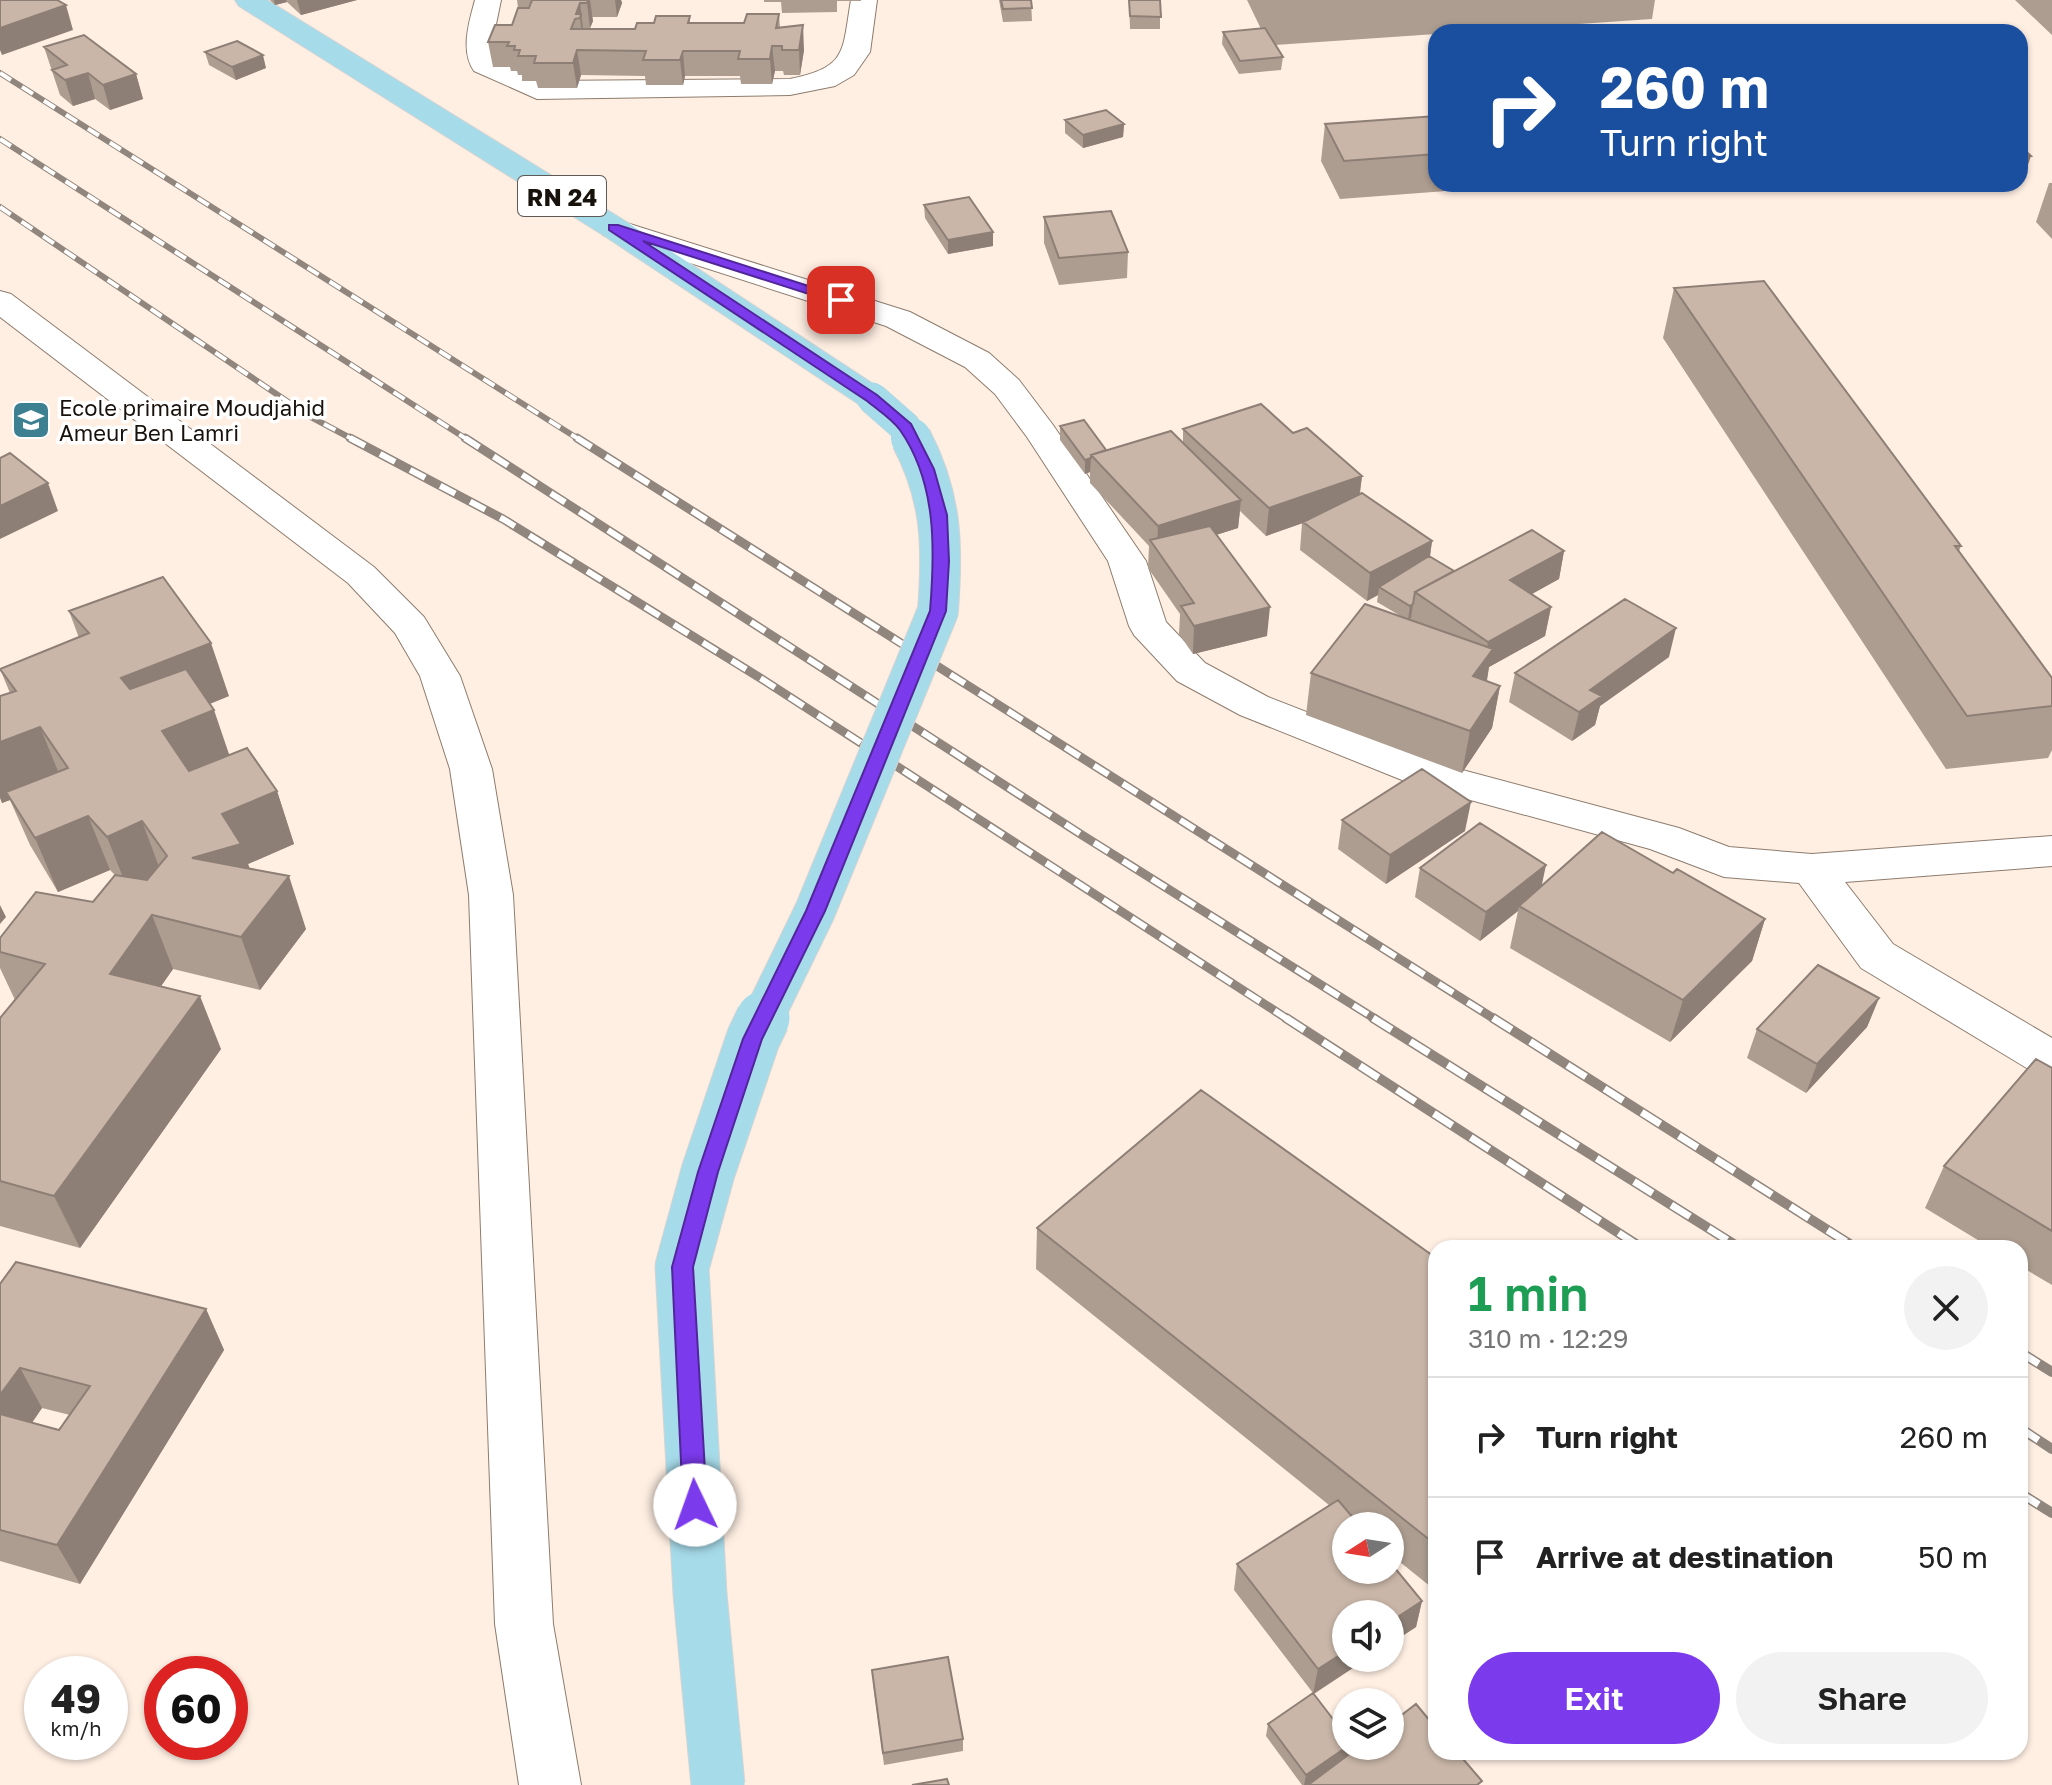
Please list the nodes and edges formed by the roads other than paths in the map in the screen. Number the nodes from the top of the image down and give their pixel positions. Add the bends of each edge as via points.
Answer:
1 (248, 0) edge
2 (488, 0) edge
3 (864, 0) edge
4 (614, 228) junction
5 (0, 301) edge
6 (2052, 851) edge
7 (1812, 869) junction
8 (2052, 1060) edge
9 (550, 1785) edge
10 (718, 1785) edge

1 - 4 main road, RN 24
2 - 3 street via 480,34 484,65 537,90 575,91 790,87 825,80 844,69 856,52
4 - 7 street via 898,319 977,360 1007,387 1041,432 1127,561 1148,626 1191,672 1254,706 1427,774 1664,838 1724,862
4 - 10 main road, RN 24, bridge via 872,398 905,427 927,469 939,515 938,611 815,911 753,1039 682,1267 700,1594
5 - 9 street via 361,575 410,626 440,676 471,769 491,895 524,1624
6 - 7 street
7 - 8 street via 1877,956

